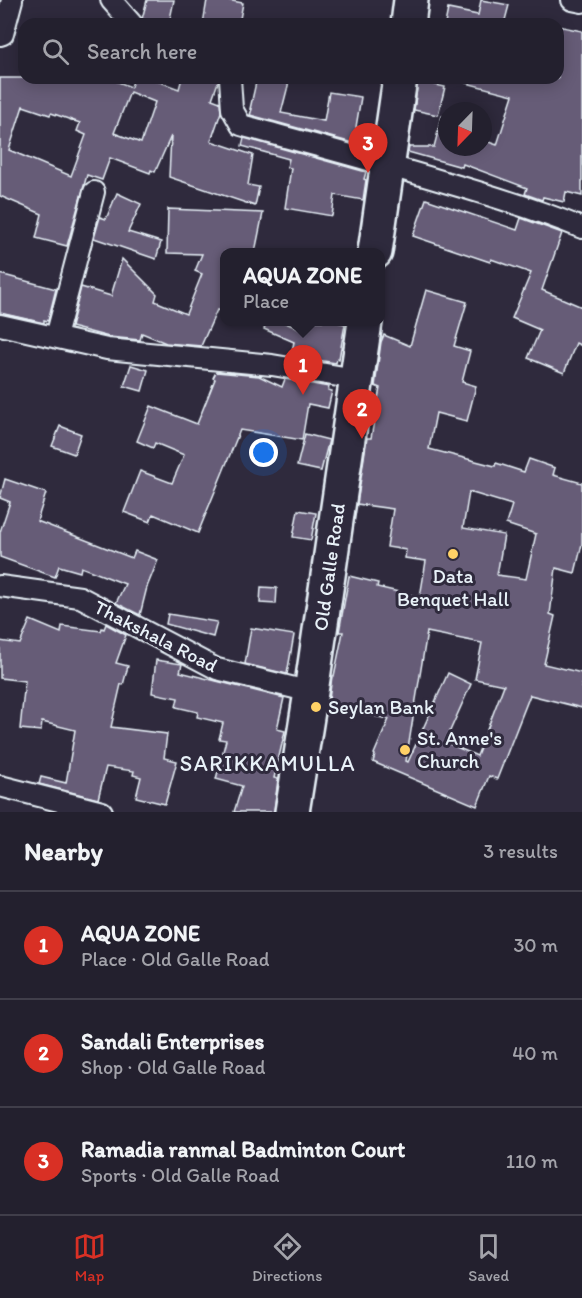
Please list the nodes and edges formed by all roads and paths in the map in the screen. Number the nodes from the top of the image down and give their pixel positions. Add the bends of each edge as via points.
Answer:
1 (12, 0) edge
2 (111, 0) edge
3 (411, 0) edge
4 (572, 0) edge
5 (582, 2) edge
6 (127, 18) edge
7 (409, 18) edge
8 (0, 35) edge
9 (230, 84) edge
10 (399, 84) edge
11 (387, 165) junction
12 (94, 192) dead end
13 (582, 228) edge
14 (376, 248) edge
15 (0, 325) edge
16 (364, 326) edge
17 (56, 337) junction
18 (356, 379) junction
19 (0, 586) edge
20 (311, 692) junction
21 (0, 786) edge
22 (102, 812) edge
23 (292, 812) edge

1 - 8 street
2 - 6 street
3 - 7 highway
4 - 5 street
9 - 11 street via 232,109 241,125
10 - 11 highway
11 - 13 street
11 - 14 highway
12 - 17 street
15 - 17 street
16 - 18 highway, Old Galle Road
17 - 18 street via 108,349 272,365
18 - 20 highway, Old Galle Road
19 - 20 street, Thakshala Road via 80,597 217,669
20 - 23 highway, Old Galle Road
21 - 22 street

